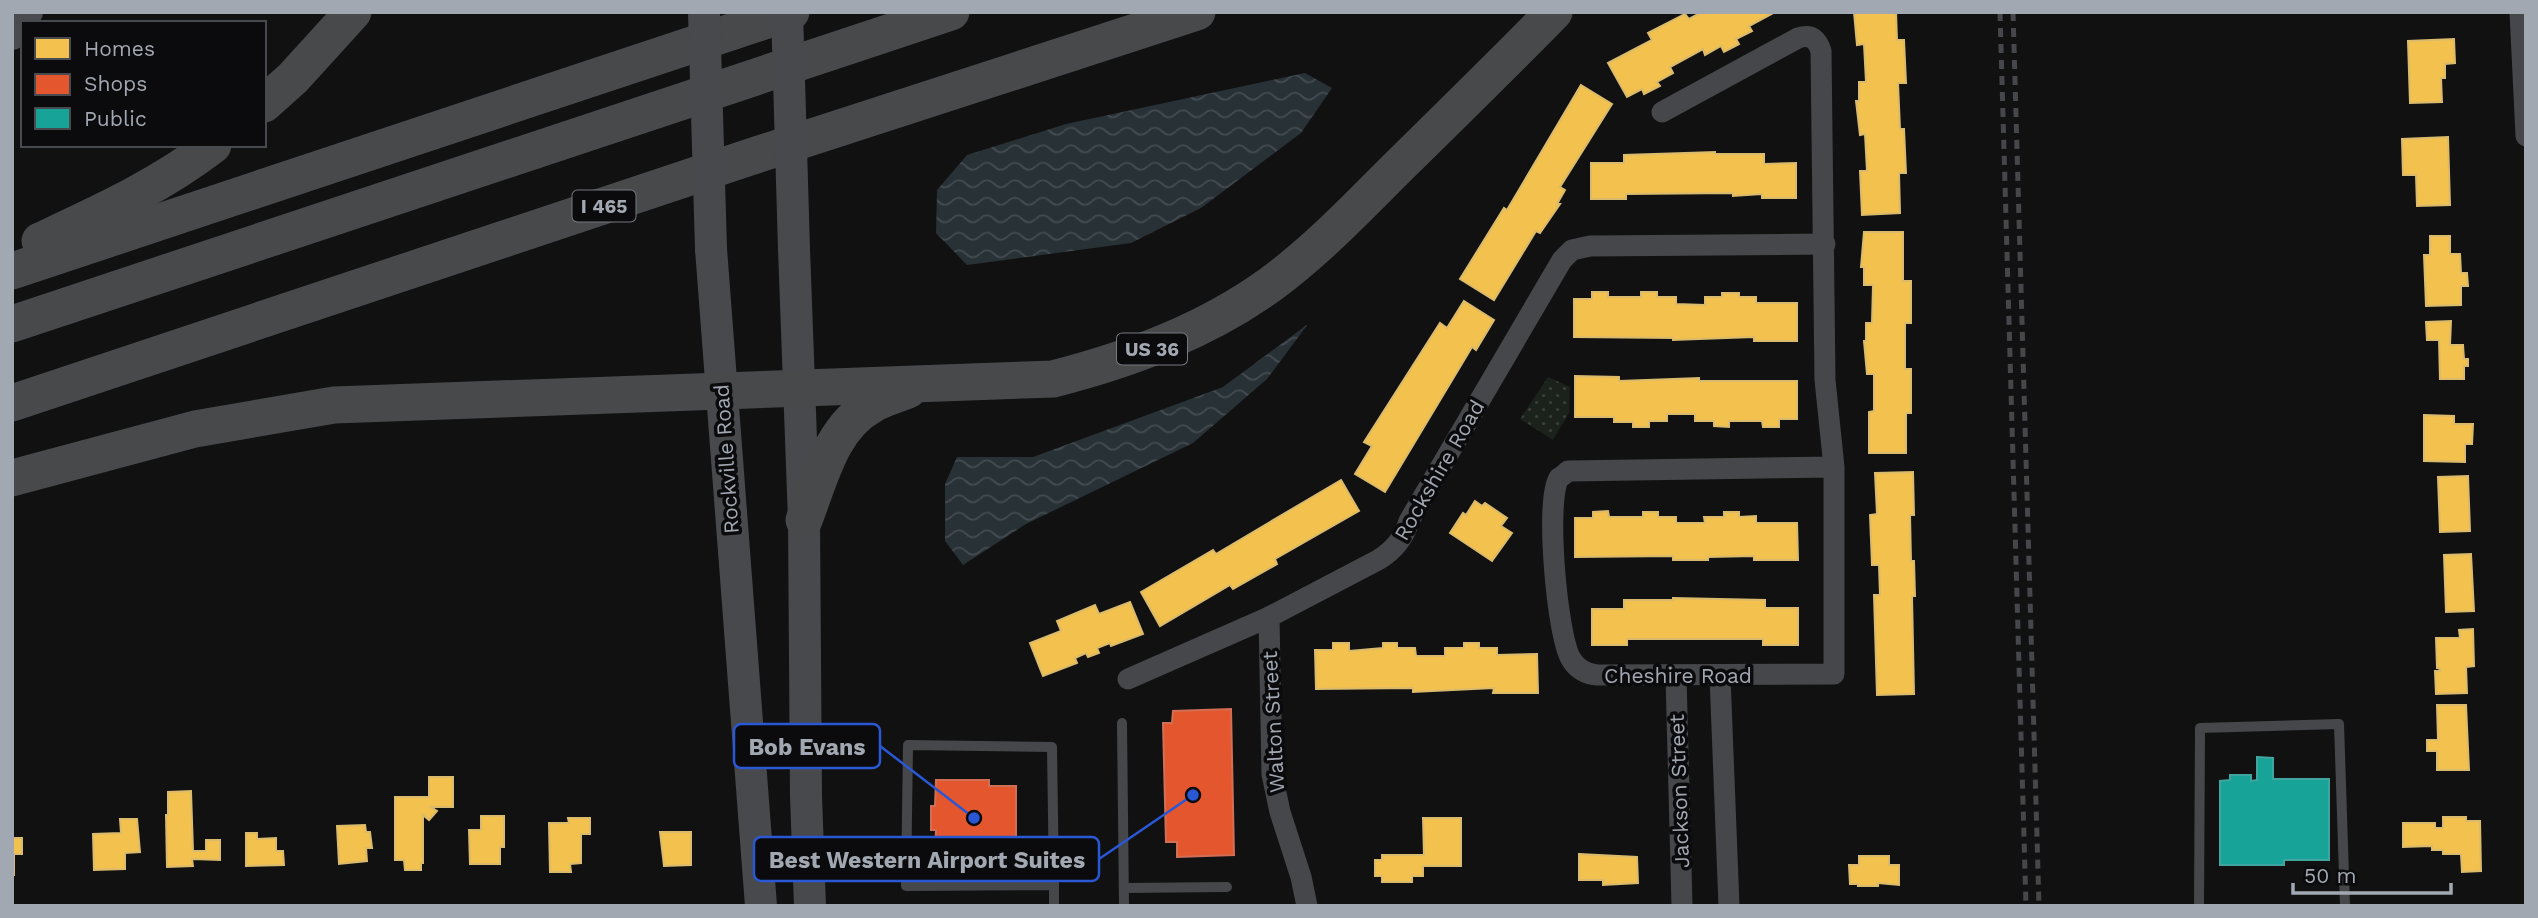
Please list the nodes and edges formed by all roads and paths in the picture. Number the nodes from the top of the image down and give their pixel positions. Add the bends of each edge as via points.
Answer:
1 (354, 12) edge
2 (704, 12) edge
3 (789, 12) edge
4 (951, 12) edge
5 (1197, 12) edge
6 (1555, 12) edge
7 (2520, 12) edge
8 (266, 102) edge
9 (1662, 112) dead end
10 (2526, 136) edge
11 (210, 147) edge
12 (1825, 244) junction
13 (12, 254) edge
14 (12, 271) edge
15 (12, 324) edge
16 (929, 383) junction
17 (799, 388) junction
18 (721, 390) junction
19 (12, 403) edge
20 (1834, 467) junction
21 (12, 478) edge
22 (804, 520) junction
23 (1269, 617) junction
24 (1676, 676) junction
25 (1720, 676) junction
26 (1128, 679) dead end
27 (1122, 723) dead end
28 (1054, 885) junction
29 (1227, 887) dead end
30 (1124, 888) junction
31 (761, 906) edge
32 (810, 906) edge
33 (1054, 906) edge
34 (1124, 906) edge
35 (1307, 906) edge
36 (1682, 906) edge
37 (1729, 906) edge
38 (2199, 906) edge
39 (2345, 906) edge

1 - 8 highway
2 - 18 main road, Rockville Road, bridge via 711,249
3 - 14 highway
3 - 17 main road, bridge
4 - 15 highway
5 - 19 highway, I 465
6 - 16 highway, US 36 via 1319,246 1270,285 1219,316 1110,365 1054,379
7 - 10 street
9 - 12 street, Cheshire Road via 1798,38 1815,39 1821,51
11 - 13 highway via 128,200
12 - 20 street, Cheshire Road via 1825,380
12 - 23 street, Rockshire Road via 1576,249 1562,260 1400,541 1378,560
16 - 17 highway
16 - 22 highway, US 36 via 874,404 847,425 832,448
17 - 18 highway
17 - 22 main road
18 - 21 highway via 334,405 195,429
18 - 31 main road, Rockville Road
20 - 24 street, Cheshire Road via 1574,470 1559,478 1553,512 1554,579 1571,659 1582,671 1594,675
20 - 25 street, Cheshire Road via 1834,674
22 - 32 main road, US 36
23 - 26 street, Rockshire Road
23 - 35 street, Walton Street via 1272,774
24 - 25 street, Cheshire Road
24 - 36 street, Jackson Street
25 - 37 street
27 - 30 lane
28 - 28 lane via 905,886 908,745 1052,747
28 - 33 lane
29 - 30 lane
30 - 34 lane
38 - 39 lane via 2200,728 2339,724

